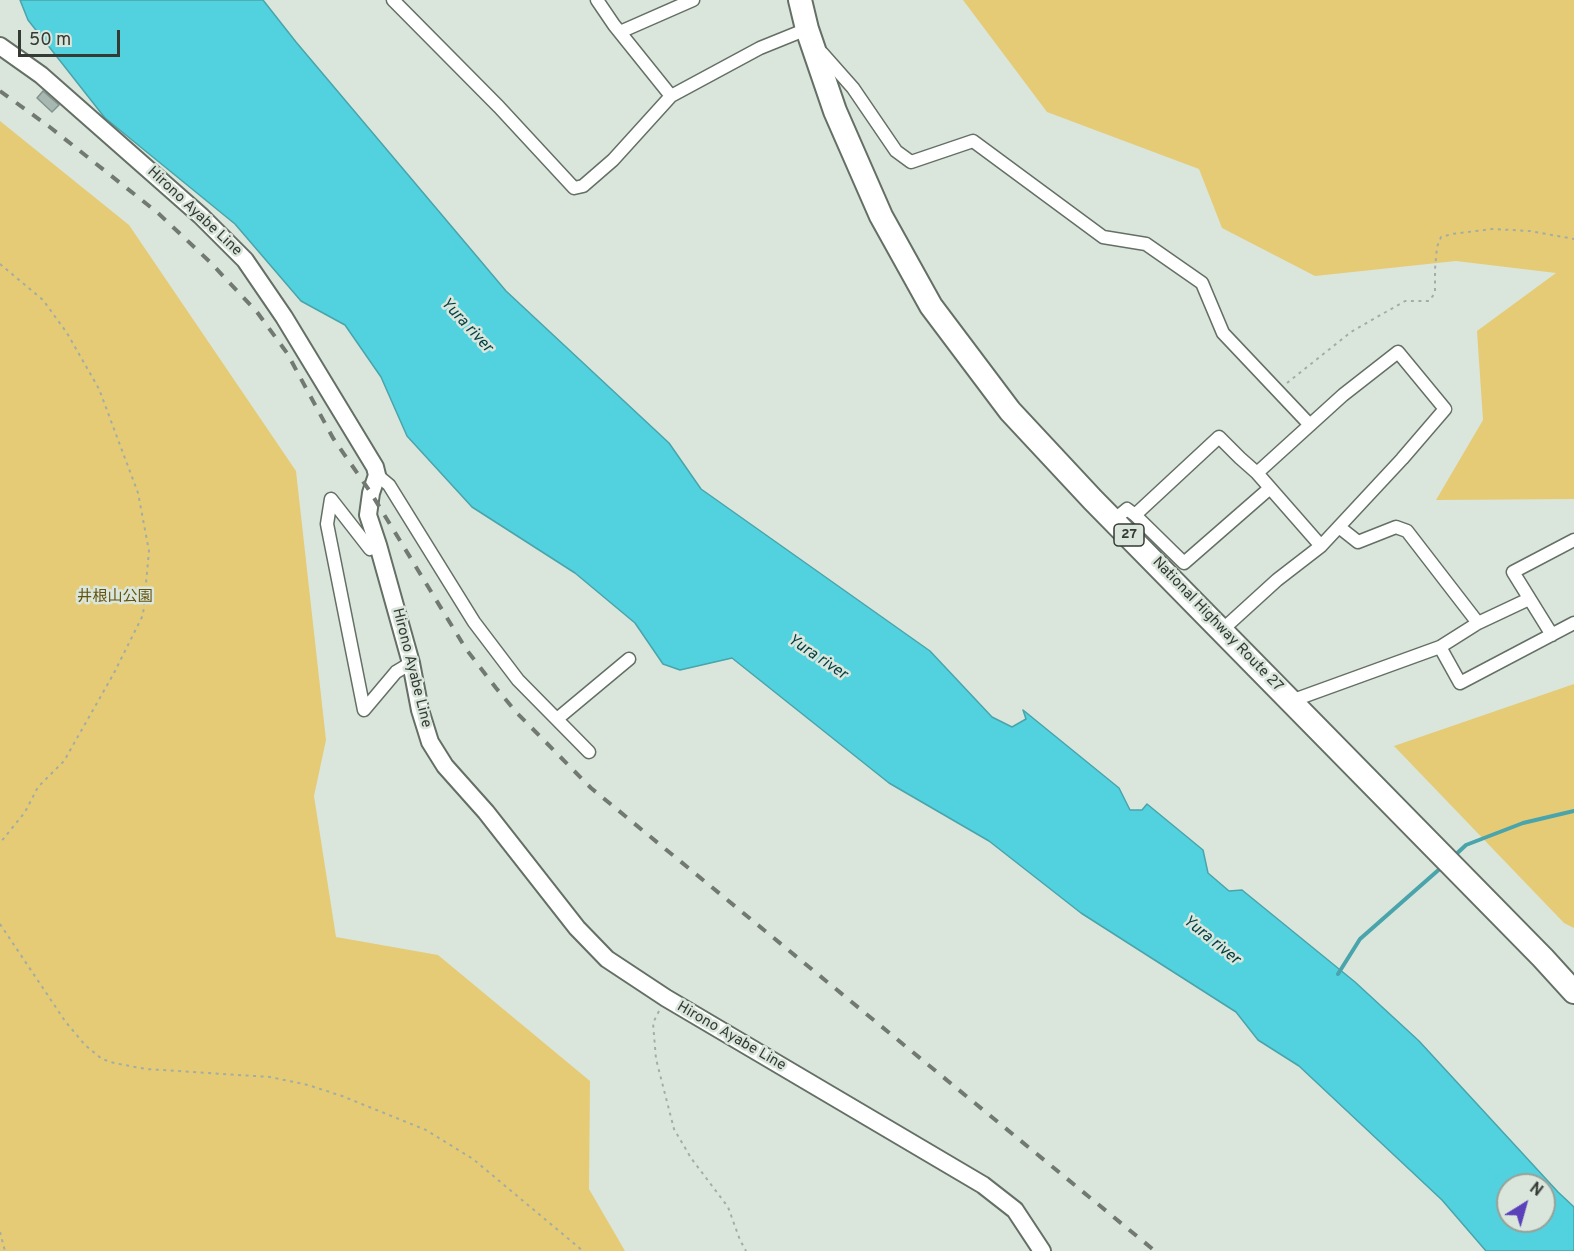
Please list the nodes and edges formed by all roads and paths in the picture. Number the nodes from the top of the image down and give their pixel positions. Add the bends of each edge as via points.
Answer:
1 (393, 0) edge
2 (597, 0) edge
3 (693, 0) edge
4 (800, 0) edge
5 (807, 29) junction
6 (620, 32) junction
7 (0, 46) edge
8 (815, 53) junction
9 (671, 96) junction
10 (1574, 239) edge
11 (0, 264) edge
12 (1277, 390) junction
13 (1310, 425) junction
14 (1257, 473) junction
15 (377, 475) junction
16 (1270, 488) junction
17 (1125, 517) junction
18 (1339, 527) junction
19 (1574, 540) edge
20 (378, 544) junction
21 (1321, 546) junction
22 (1529, 599) junction
23 (1478, 623) junction
24 (1574, 623) edge
25 (1221, 631) junction
26 (1552, 635) junction
27 (1440, 647) junction
28 (628, 659) dead end
29 (411, 663) junction
30 (1291, 701) junction
31 (557, 719) junction
32 (589, 752) dead end
33 (0, 843) edge
34 (0, 924) edge
35 (1574, 992) edge
36 (666, 998) junction
37 (0, 1232) edge
38 (5, 1251) edge
39 (583, 1251) edge
40 (746, 1251) edge
41 (1042, 1251) edge

1 - 9 street via 574,188 583,186 613,160
2 - 6 street
3 - 6 street
4 - 5 highway, National Highway Route 27 / 27
5 - 8 highway, National Highway Route 27 / 27
5 - 9 street via 760,48
6 - 9 street
7 - 15 main road, Hirono Ayabe Line via 92,120 245,260 284,317
8 - 12 street via 822,53 853,88 896,151 911,162 973,141 1103,237 1146,244 1202,283 1223,333
8 - 17 highway, National Highway Route 27 / 27 via 835,111 881,216 931,306 1010,411 1093,500
10 - 12 path via 1492,229 1441,237 1435,293 1429,301 1405,301 1351,332
11 - 33 path via 43,300 99,389 138,493 149,551 143,615 114,673 63,761 38,787 25,812
12 - 13 street
13 - 14 street
13 - 18 street via 1398,352 1444,410
14 - 16 street
14 - 17 street via 1220,437
15 - 20 main road, Hirono Ayabe Line via 368,515
15 - 31 street via 389,485 474,622 518,680
16 - 17 street via 1184,563
16 - 21 street
17 - 25 highway, National Highway Route 27 / 27
18 - 21 street
18 - 23 street via 1358,542 1396,527 1407,531
19 - 22 street via 1513,572
20 - 29 main road, Hirono Ayabe Line
20 - 29 street via 370,549 331,499 327,524 364,710 396,672
21 - 25 street
22 - 23 street
22 - 26 street
23 - 27 street
24 - 26 street
25 - 30 highway, National Highway Route 27 / 27
26 - 27 street via 1460,683
27 - 30 street
28 - 31 street
29 - 36 main road, Hirono Ayabe Line via 430,742 445,766 577,928 608,959
30 - 35 highway, National Highway Route 27 / 27
31 - 32 street
34 - 39 path via 65,1021 102,1059 146,1069 270,1077 342,1096 426,1130 473,1159
36 - 40 path via 653,1023 656,1059 674,1129 728,1207
36 - 41 main road, Hirono Ayabe Line via 983,1185 1015,1210
37 - 38 path

